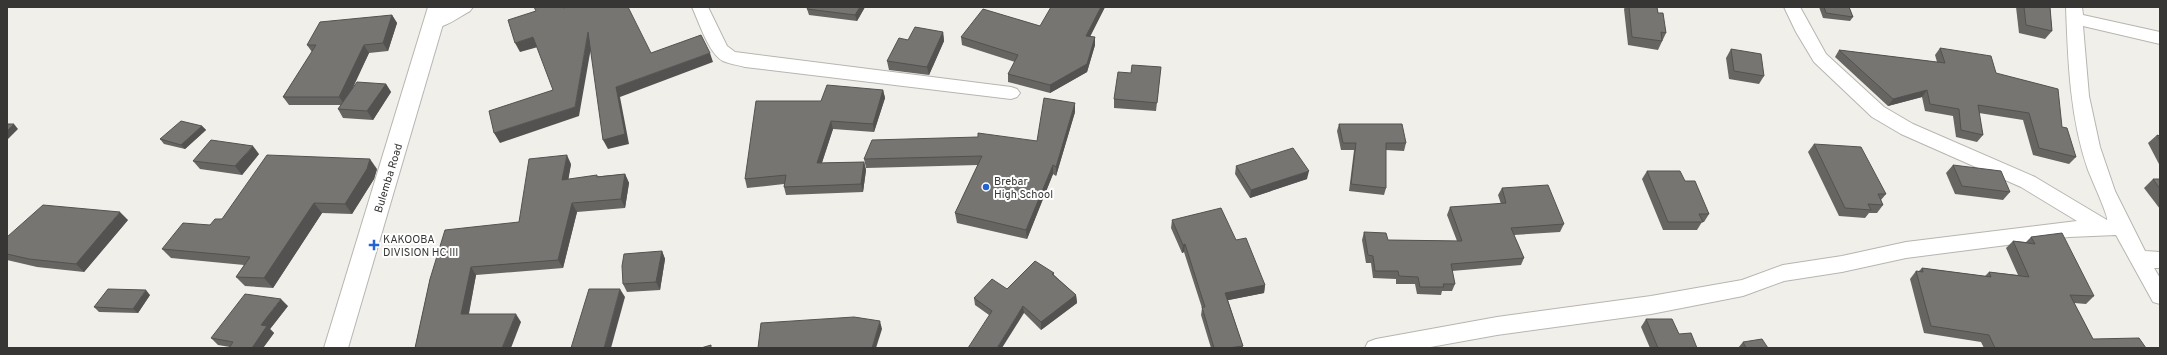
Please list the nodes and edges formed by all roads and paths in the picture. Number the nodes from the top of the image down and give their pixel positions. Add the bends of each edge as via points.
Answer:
1 (463, 7) edge
2 (700, 7) edge
3 (1792, 7) edge
4 (2075, 13) edge
5 (436, 14) edge
6 (2160, 38) edge
7 (1011, 93) dead end
8 (2114, 227) junction
9 (2138, 259) junction
10 (2160, 260) edge
11 (2160, 296) edge
12 (1430, 343) edge
13 (336, 348) edge
14 (1376, 348) edge

1 - 5 main road
2 - 7 street via 720,49 729,57
3 - 8 street via 1820,58 1878,112 1907,129 2028,182
4 - 6 street
4 - 8 street via 2077,62 2085,125
5 - 13 main road, Bulemba Road
8 - 9 street
8 - 12 street via 2069,229 1906,250 1783,273 1743,288 1651,306 1497,326
9 - 10 street
9 - 11 street
12 - 14 street

